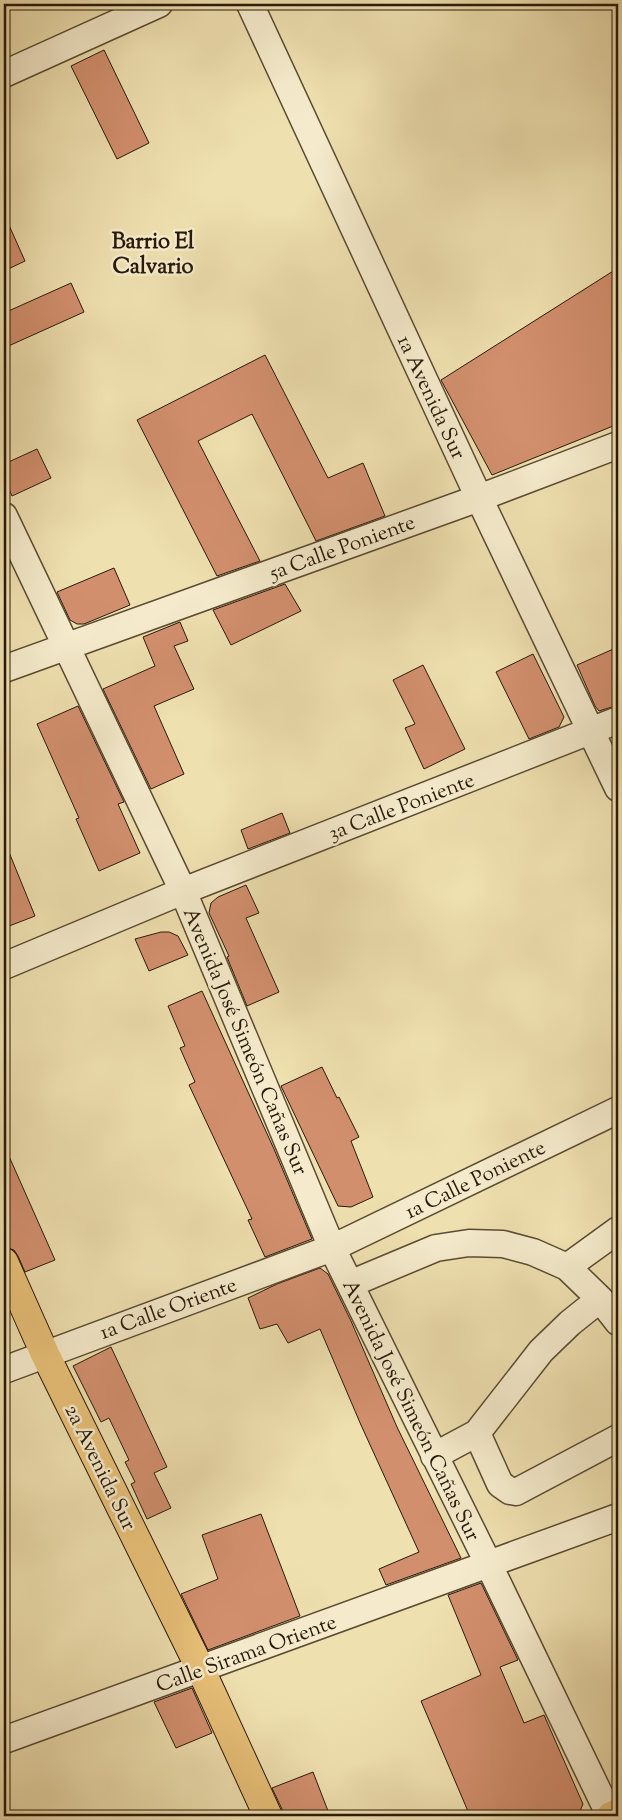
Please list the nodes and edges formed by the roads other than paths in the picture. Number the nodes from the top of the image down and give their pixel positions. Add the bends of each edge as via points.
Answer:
1 (159, 4) edge
2 (250, 4) edge
3 (4, 74) edge
4 (618, 445) edge
5 (479, 498) junction
6 (4, 516) edge
7 (65, 646) junction
8 (4, 669) edge
9 (618, 720) edge
10 (592, 731) junction
11 (618, 788) edge
12 (183, 890) junction
13 (4, 966) edge
14 (618, 1110) edge
15 (618, 1230) edge
16 (332, 1248) junction
17 (4, 1262) edge
18 (567, 1267) junction
19 (350, 1284) junction
20 (600, 1299) junction
21 (618, 1322) edge
22 (45, 1354) junction
23 (4, 1370) edge
24 (477, 1433) junction
25 (618, 1438) edge
26 (434, 1456) junction
27 (618, 1517) edge
28 (488, 1565) junction
29 (201, 1670) junction
30 (4, 1740) edge
31 (618, 1813) edge
32 (268, 1816) edge
33 (610, 1816) edge

1 - 3 street
2 - 5 street, 1a Avenida Sur
4 - 5 street, 5a Calle Poniente
5 - 7 street, 5a Calle Poniente
5 - 10 street, 1a Avenida Sur
6 - 7 street, Avenida José Simeón Cañas Sur
7 - 8 street, 5a Calle Poniente
7 - 12 street, Avenida José Simeón Cañas Sur
9 - 10 street, 3a Calle Poniente
10 - 11 street, 1a Avenida Sur
10 - 12 street, 3a Calle Poniente
12 - 13 street, 3a Calle Poniente
12 - 16 street, Avenida José Simeón Cañas Sur
14 - 16 street, 1a Calle Poniente
15 - 18 street
16 - 19 street, Avenida José Simeón Cañas Sur
16 - 22 street, 1a Calle Oriente
17 - 22 main road, 2a Avenida Sur
18 - 19 street via 533,1252 503,1244 469,1243 436,1248
18 - 20 street
19 - 26 street, Avenida José Simeón Cañas Sur
20 - 21 street
20 - 24 street via 541,1351
22 - 23 street, 1a Calle Oriente
22 - 29 main road, 2a Avenida Sur
24 - 25 street via 500,1484 516,1492
24 - 26 street
26 - 28 street, Avenida José Simeón Cañas Sur
27 - 28 street, Calle Sirama Oriente
28 - 29 street, Calle Sirama Oriente
28 - 33 street, Avenida José Simeón Cañas Sur
29 - 30 street, Calle Sirama Oriente
29 - 32 main road, 2a Avenida Sur
31 - 33 main road

